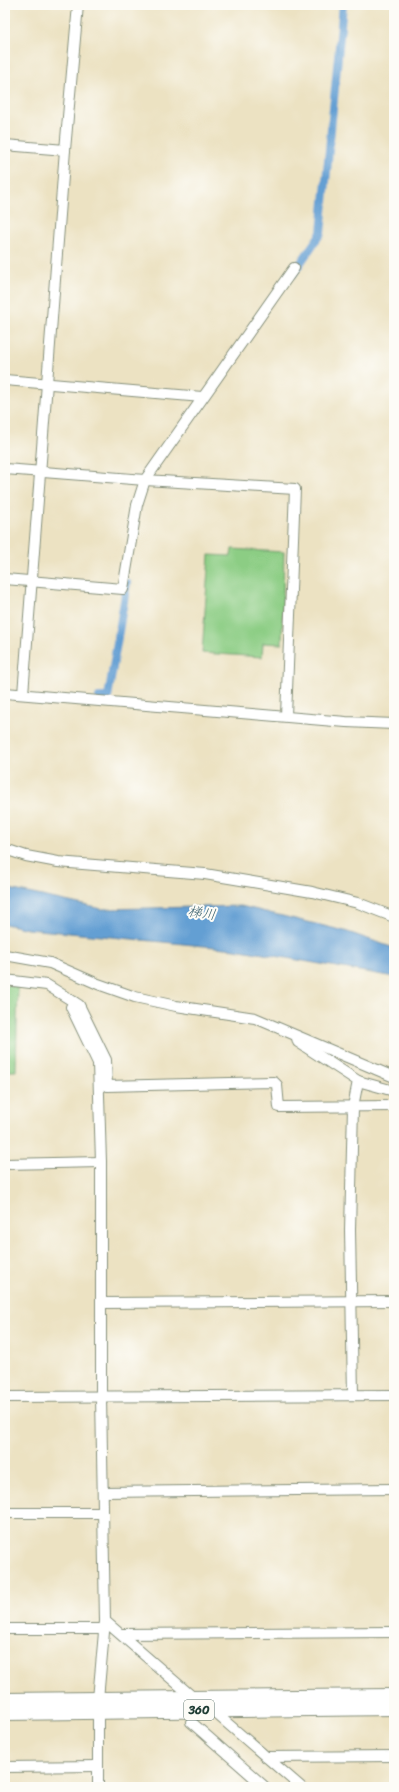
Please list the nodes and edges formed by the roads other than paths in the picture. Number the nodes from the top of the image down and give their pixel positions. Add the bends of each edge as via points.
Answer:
1 (78, 5) edge
2 (5, 145) edge
3 (65, 150) junction
4 (294, 268) dead end
5 (5, 380) edge
6 (48, 383) junction
7 (202, 397) junction
8 (5, 469) edge
9 (41, 472) junction
10 (145, 480) junction
11 (5, 578) edge
12 (32, 581) junction
13 (5, 693) edge
14 (23, 694) junction
15 (286, 716) junction
16 (394, 724) edge
17 (5, 849) edge
18 (394, 917) edge
19 (5, 955) edge
20 (5, 980) edge
21 (74, 1002) junction
22 (295, 1035) junction
23 (394, 1077) edge
24 (358, 1081) junction
25 (394, 1091) edge
26 (394, 1106) edge
27 (353, 1107) junction
28 (101, 1162) junction
29 (5, 1164) edge
30 (352, 1301) junction
31 (394, 1301) edge
32 (101, 1303) junction
33 (353, 1395) junction
34 (394, 1395) edge
35 (5, 1397) edge
36 (101, 1397) junction
37 (394, 1490) edge
38 (103, 1492) junction
39 (5, 1513) edge
40 (103, 1513) junction
41 (105, 1625) junction
42 (5, 1629) edge
43 (394, 1632) edge
44 (120, 1634) junction
45 (394, 1696) edge
46 (195, 1699) junction
47 (5, 1700) edge
48 (98, 1705) junction
49 (394, 1708) edge
50 (212, 1710) junction
51 (5, 1713) edge
52 (191, 1722) dead end
53 (394, 1756) edge
54 (266, 1757) junction
55 (98, 1766) junction
56 (5, 1767) edge
57 (98, 1787) edge
58 (265, 1787) edge
59 (301, 1787) edge

1 - 3 street
2 - 3 street
3 - 6 street
4 - 7 street
5 - 6 street
6 - 7 street
6 - 9 street
7 - 10 street
8 - 9 street
9 - 10 street
9 - 12 street
10 - 12 street via 137,505 123,589
10 - 15 street via 295,489
11 - 12 street
12 - 14 street
13 - 14 street
14 - 15 street
15 - 16 street
17 - 18 street via 58,862 205,874 312,892 358,903
19 - 22 street via 50,963 135,997 255,1018
20 - 21 street via 47,985
21 - 27 street via 78,1005 106,1060 107,1086 274,1082 277,1085 279,1107
21 - 28 street via 71,1007 98,1063
22 - 23 street
22 - 24 street via 298,1042
24 - 25 street
24 - 27 street
26 - 27 street
27 - 30 street via 350,1230
28 - 29 street
28 - 32 street
30 - 31 street
30 - 32 street
30 - 33 street
32 - 36 street
33 - 34 street
33 - 36 street
35 - 36 street
36 - 38 street
37 - 38 street
38 - 40 street
39 - 40 street
40 - 41 street
41 - 42 street
41 - 44 street
41 - 48 street
43 - 44 street
44 - 46 street
45 - 46 highway, 360
46 - 48 highway, 360
47 - 48 highway, 360
48 - 50 highway, 360
48 - 51 highway, 360
48 - 55 street
49 - 50 highway, 360
50 - 54 street
52 - 58 street
53 - 54 street
54 - 59 street
55 - 56 street
55 - 57 street

